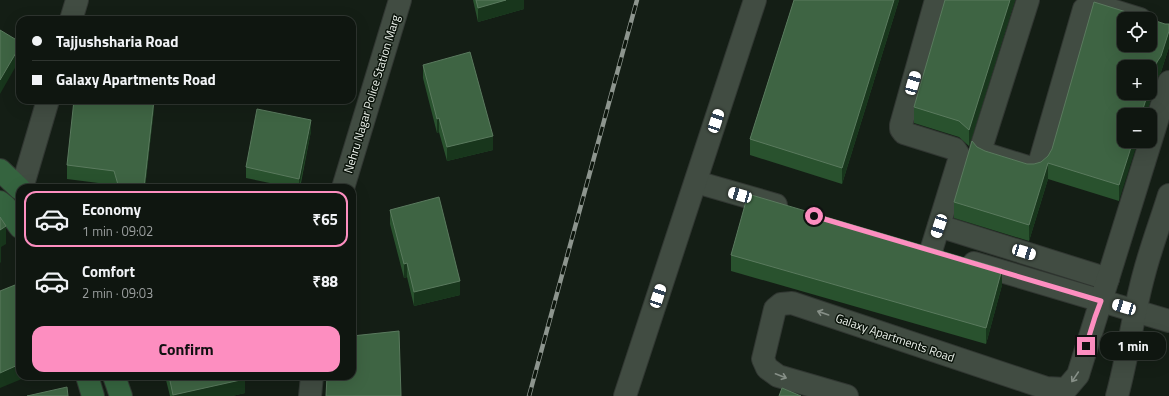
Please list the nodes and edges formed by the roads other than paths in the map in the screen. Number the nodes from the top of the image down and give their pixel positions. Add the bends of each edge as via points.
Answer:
1 (77, 0) edge
2 (400, 0) edge
3 (756, 0) edge
4 (936, 0) edge
5 (1028, 0) edge
6 (1117, 12) edge
7 (72, 16) edge
8 (1169, 82) edge
9 (47, 104) edge
10 (0, 170) edge
11 (696, 182) junction
12 (17, 184) edge
13 (344, 184) edge
14 (13, 195) edge
15 (1169, 195) edge
16 (16, 209) edge
17 (795, 211) edge
18 (939, 226) junction
19 (1108, 279) junction
20 (1101, 301) junction
21 (1135, 311) junction
22 (1169, 321) edge
23 (88, 380) edge
24 (115, 380) edge
25 (312, 380) edge
26 (93, 396) edge
27 (121, 396) edge
28 (310, 396) edge
29 (625, 396) edge
30 (847, 396) edge
31 (1116, 396) edge

1 - 7 street
2 - 13 street, Nehru Nagar Police Station Marg
3 - 11 street
4 - 18 street via 901,129 904,133 955,148 960,157
5 - 6 street via 981,148 989,155 1031,168 1037,166 1040,161 1084,9 1092,4
8 - 19 street
9 - 12 street
10 - 14 street
11 - 17 street
11 - 29 street
14 - 16 street
15 - 21 street
18 - 19 street
18 - 20 street via 937,252
19 - 20 street
20 - 21 street
20 -> 30 street, Galaxy Apartments Road via 1078,375 1066,388 1046,388 792,303 782,304 775,309 762,359 766,368 778,376
21 - 22 street
21 - 31 street
23 - 26 street
24 - 27 street
25 - 28 street

